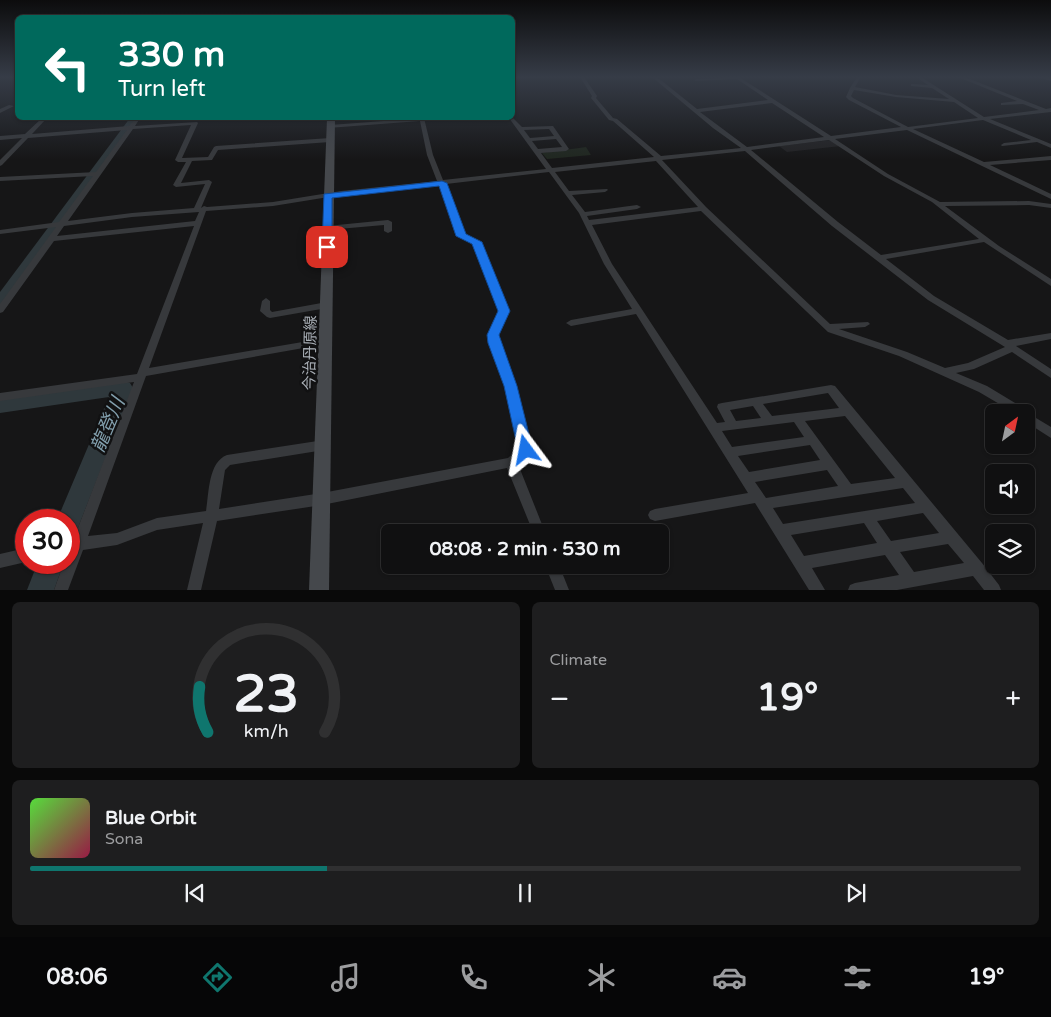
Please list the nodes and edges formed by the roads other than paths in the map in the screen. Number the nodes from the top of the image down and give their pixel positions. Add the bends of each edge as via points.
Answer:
1 (599, 105) edge
2 (687, 105) edge
3 (745, 105) edge
4 (778, 105) edge
5 (861, 105) edge
6 (961, 105) edge
7 (1031, 105) edge
8 (14, 106) edge
9 (0, 111) edge
10 (695, 111) junction
11 (1050, 111) edge
12 (984, 119) junction
13 (42, 120) edge
14 (137, 120) edge
15 (404, 120) edge
16 (422, 120) edge
17 (514, 120) edge
18 (131, 128) junction
19 (330, 128) edge
20 (906, 130) junction
21 (524, 134) junction
22 (557, 135) junction
23 (24, 137) junction
24 (0, 138) edge
25 (832, 139) junction
26 (1038, 141) junction
27 (1004, 145) dead end
28 (1051, 146) edge
29 (535, 148) junction
30 (746, 149) junction
31 (1051, 158) edge
32 (659, 159) junction
33 (190, 160) junction
34 (0, 164) edge
35 (985, 164) junction
36 (552, 171) junction
37 (98, 174) junction
38 (0, 179) edge
39 (442, 183) junction
40 (606, 190) dead end
41 (568, 193) junction
42 (327, 196) junction
43 (1051, 197) edge
44 (940, 204) junction
45 (1051, 206) edge
46 (637, 207) dead end
47 (201, 208) junction
48 (703, 209) junction
49 (584, 218) junction
50 (198, 223) junction
51 (61, 224) junction
52 (326, 228) junction
53 (388, 231) dead end
54 (0, 232) edge
55 (50, 239) junction
56 (985, 240) junction
57 (879, 258) junction
58 (1051, 283) edge
59 (266, 302) dead end
60 (327, 305) junction
61 (0, 310) edge
62 (637, 311) junction
63 (571, 323) dead end
64 (865, 324) dead end
65 (827, 327) junction
66 (1051, 336) edge
67 (326, 341) junction
68 (1010, 346) junction
69 (943, 372) junction
70 (1051, 374) edge
71 (141, 375) junction
72 (0, 397) edge
73 (755, 401) junction
74 (1008, 404) edge
75 (848, 410) junction
76 (796, 417) junction
77 (769, 420) junction
78 (1035, 422) edge
79 (733, 425) junction
80 (713, 428) junction
81 (1051, 432) edge
82 (813, 440) junction
83 (324, 445) junction
84 (730, 452) junction
85 (511, 462) junction
86 (829, 464) junction
87 (746, 478) junction
88 (906, 482) junction
89 (848, 490) junction
90 (322, 499) junction
91 (759, 500) junction
92 (926, 507) junction
93 (655, 515) dead end
94 (211, 517) junction
95 (867, 517) junction
96 (536, 524) edge
97 (80, 529) edge
98 (780, 531) junction
99 (951, 536) junction
100 (80, 543) edge
101 (887, 548) junction
102 (15, 558) edge
103 (0, 561) edge
104 (801, 563) junction
105 (976, 568) junction
106 (66, 574) edge
107 (556, 574) edge
108 (910, 580) junction
109 (61, 590) edge
110 (194, 590) edge
111 (319, 590) edge
112 (562, 590) edge
113 (818, 590) edge
114 (855, 590) edge
115 (994, 590) edge

1 - 32 street
2 - 10 street
3 - 10 street
4 - 25 street
5 - 20 street
6 - 12 street
7 - 11 street
8 - 9 street
10 - 30 street
11 - 12 street
12 - 20 street
12 - 26 street
13 - 23 street
14 - 18 street
15 - 19 street
16 - 39 street via 430,155
17 - 21 street
18 - 23 street
18 - 33 street via 195,123 178,160
18 - 37 street
19 - 33 street via 216,148 210,159
19 - 42 main road, 今治丹原線
20 - 25 street
20 - 35 street
21 - 22 street
21 - 22 street via 551,127
21 - 29 street
22 - 29 street via 562,143
23 - 24 street
23 - 34 street
25 - 30 street
25 - 44 street via 886,175
26 - 27 street
26 - 28 street
29 - 36 street
30 - 32 street
30 - 57 street
31 - 35 street
32 - 36 street
32 - 48 street
33 - 47 street via 176,186 210,182
35 - 43 street
36 - 39 street
36 - 41 street
37 - 38 street
37 - 51 street
39 - 42 street
39 - 85 street via 461,236 477,242 504,311 493,335 494,343 510,386 526,450
40 - 41 street
41 - 49 street
42 - 47 street via 274,204
42 - 52 main road, 今治丹原線
44 - 45 street via 1029,203
44 - 56 street
46 - 49 street
47 - 50 street
47 - 51 street
48 - 49 street
48 - 65 street
49 - 62 street
50 - 55 street
50 - 71 street
51 - 54 street
51 - 55 street
52 - 53 street via 388,222
52 - 60 main road, 今治丹原線
55 - 61 street
56 - 57 street
56 - 58 street
57 - 68 street via 931,298
59 - 60 street via 266,311 270,315
60 - 67 main road, 今治丹原線
62 - 63 street
62 - 80 street
64 - 65 street
65 - 69 street
66 - 68 street
67 - 71 street
67 - 83 main road, 今治丹原線
68 - 69 street via 970,366
68 - 70 street
69 - 74 street
71 - 72 street
71 - 97 street
73 - 75 street via 831,388
73 - 77 street
73 - 79 street via 722,407
75 - 76 street
75 - 88 street
76 - 77 street
76 - 82 street
77 - 79 street
78 - 81 street
79 - 80 street
80 - 84 street
82 - 84 street
82 - 86 street
83 - 90 main road, 今治丹原線
83 - 94 street via 227,460 219,468
84 - 87 street
85 - 90 street
85 - 96 street
86 - 87 street
86 - 89 street
87 - 91 street
88 - 89 street
88 - 92 street
89 - 91 street
90 - 94 street
90 - 111 main road, 今治丹原線
91 - 93 street
91 - 98 street
92 - 95 street
92 - 99 street
94 - 100 street via 157,524 117,539
94 - 110 street
95 - 98 street
95 - 101 street
98 - 104 street
99 - 101 street
99 - 105 street
101 - 104 street
101 - 108 street
102 - 103 street
104 - 113 street
105 - 108 street
105 - 115 street
106 - 109 street
107 - 112 street
108 - 114 street

